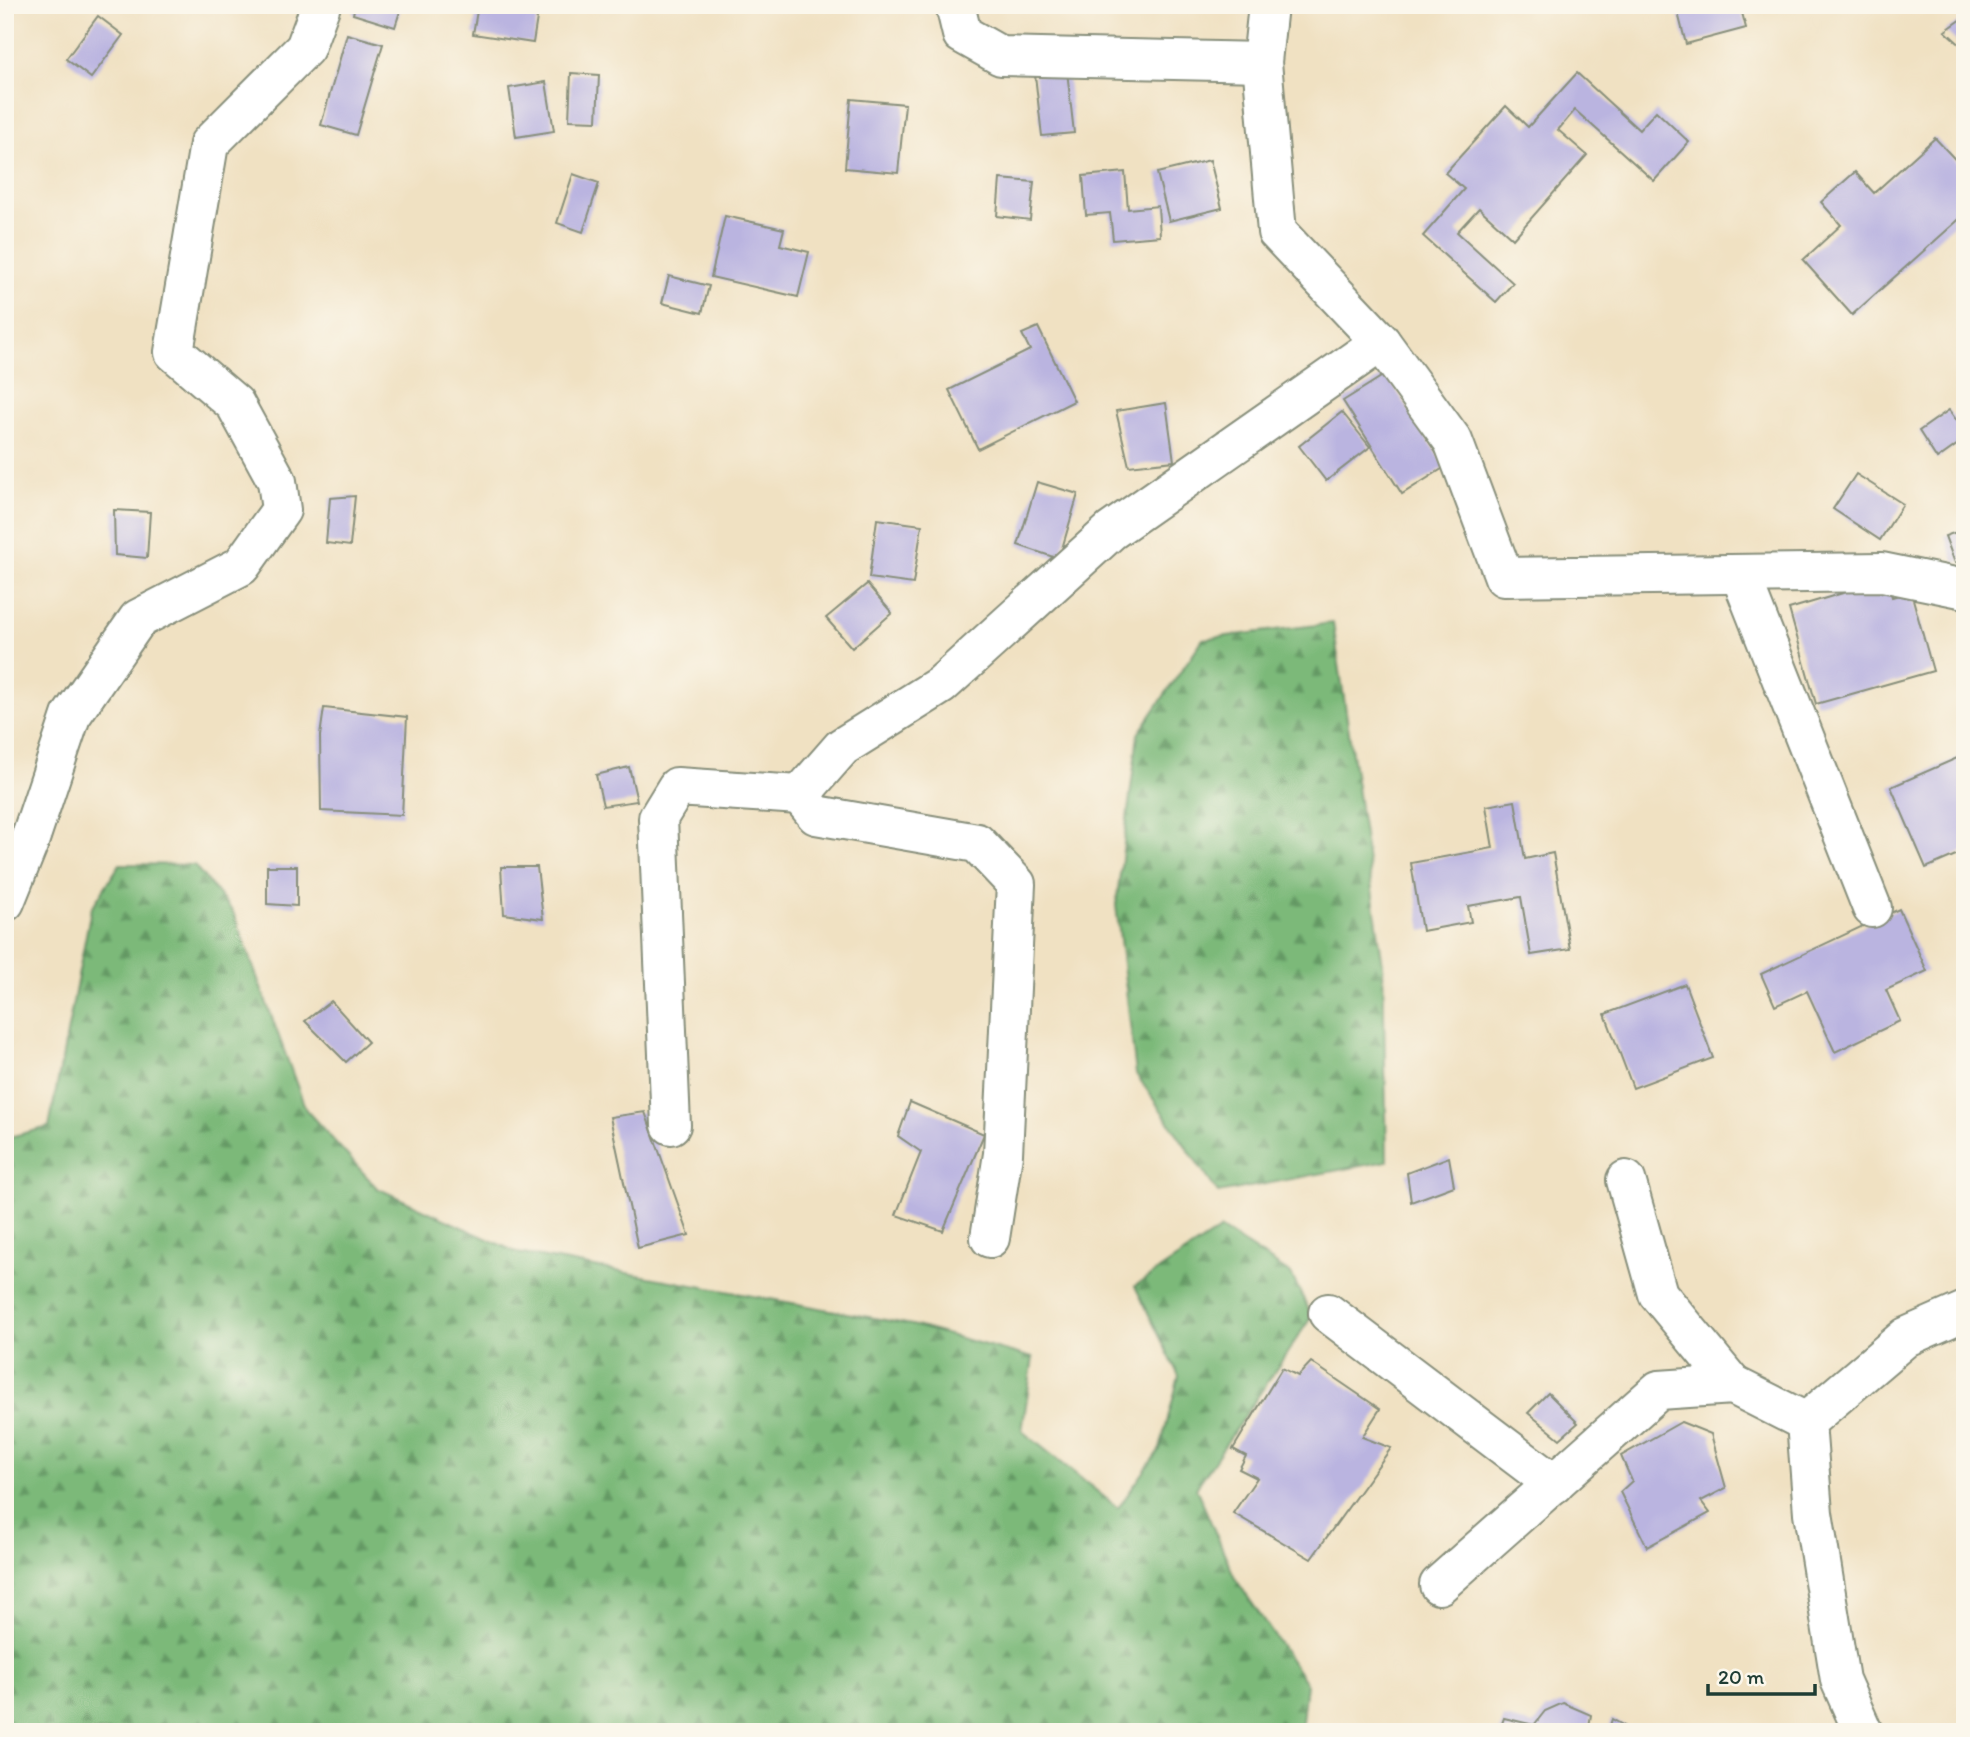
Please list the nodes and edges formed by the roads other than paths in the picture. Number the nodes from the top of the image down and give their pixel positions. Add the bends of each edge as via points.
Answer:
1 (321, 5) edge
2 (955, 5) edge
3 (1268, 5) edge
4 (1262, 62) junction
5 (1381, 342) junction
6 (1740, 574) junction
7 (1965, 589) edge
8 (800, 795) junction
9 (5, 902) edge
10 (1872, 908) dead end
11 (671, 1125) dead end
12 (1626, 1180) dead end
13 (990, 1238) dead end
14 (1965, 1311) edge
15 (1328, 1313) dead end
16 (1733, 1385) junction
17 (1806, 1422) junction
18 (1553, 1484) junction
19 (1439, 1585) dead end
20 (1863, 1732) edge

1 - 9 street via 305,48 209,144 174,352 236,404 277,481 281,510 241,566 138,619 71,716
2 - 4 street via 962,34 1001,56
3 - 4 street
4 - 5 street via 1277,232
5 - 6 street via 1453,441 1504,577
5 - 8 street via 1111,531 941,685 842,747
6 - 7 street via 1882,572
6 - 10 street
8 - 11 street via 677,787 658,818
8 - 13 street via 816,815 977,843 1016,884 1003,1154
12 - 16 street via 1658,1294
14 - 17 street via 1906,1337
15 - 18 street
16 - 17 street
16 - 18 street via 1659,1390
17 - 20 street via 1813,1513 1840,1680
18 - 19 street

